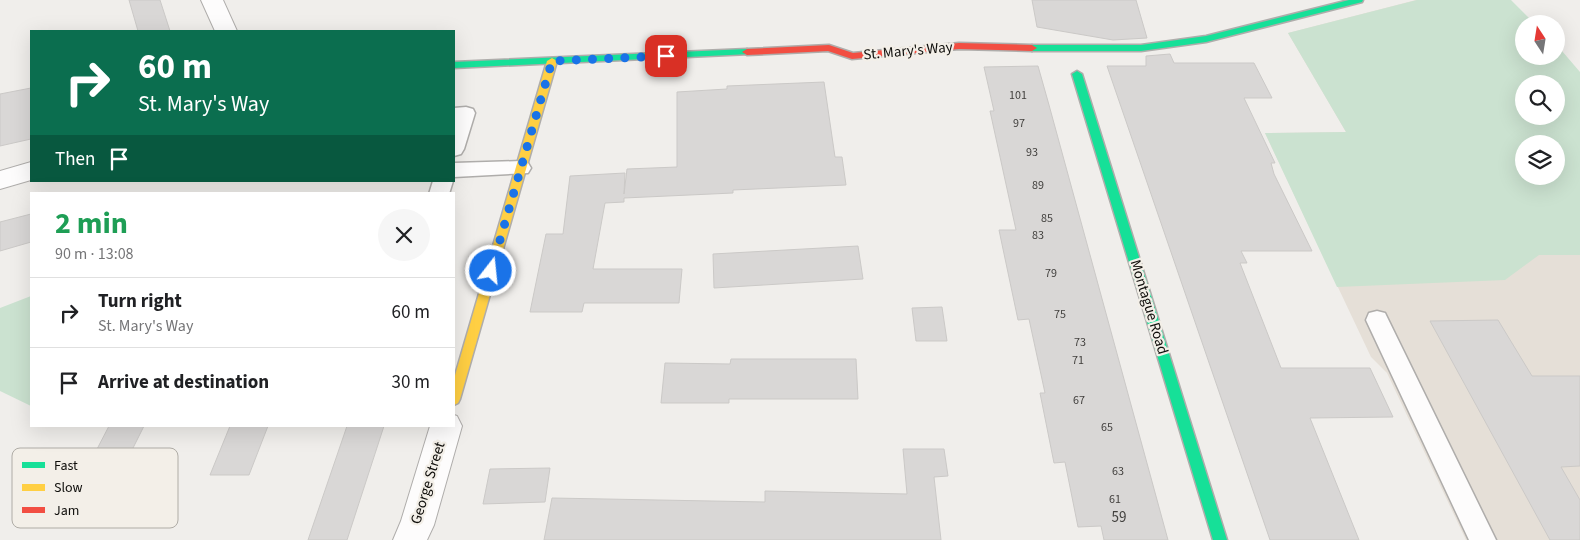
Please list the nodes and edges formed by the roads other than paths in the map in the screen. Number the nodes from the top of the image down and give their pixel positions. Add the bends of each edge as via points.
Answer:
1 (212, 0) edge
2 (1359, 0) edge
3 (226, 30) edge
4 (552, 61) junction
5 (455, 65) edge
6 (1077, 74) dead end
7 (455, 114) edge
8 (455, 147) edge
9 (521, 168) junction
10 (455, 170) edge
11 (30, 171) edge
12 (0, 180) edge
13 (1377, 320) dead end
14 (455, 396) edge
15 (446, 427) edge
16 (410, 540) edge
17 (1220, 540) edge
18 (1482, 540) edge

1 - 3 street
2 - 4 street, St. Mary's Way via 1206,39 1141,48 959,46 852,56 823,48
4 - 5 street, St. Mary's Way
4 - 9 street
6 - 17 street, Montague Road
7 - 8 lane via 466,113
9 - 10 lane
9 - 14 street
11 - 12 street
13 - 18 lane
15 - 16 street, George Street

